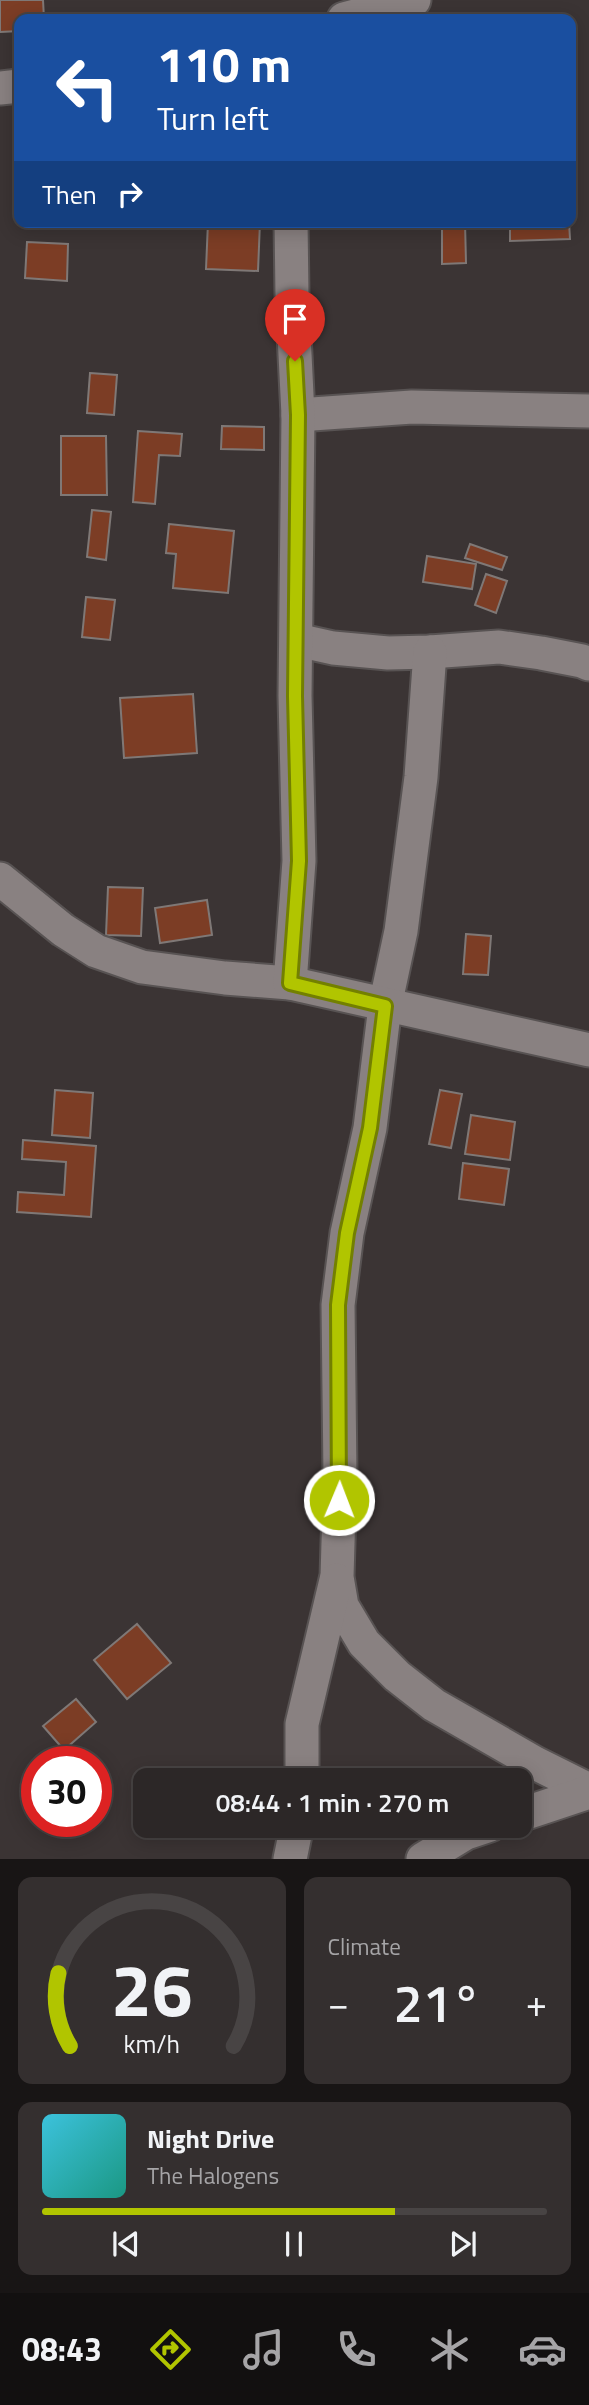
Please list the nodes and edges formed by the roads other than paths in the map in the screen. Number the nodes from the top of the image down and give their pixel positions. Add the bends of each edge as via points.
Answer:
1 (414, 0) edge
2 (362, 14) edge
3 (291, 228) edge
4 (589, 411) edge
5 (298, 415) junction
6 (297, 640) junction
7 (430, 652) junction
8 (589, 664) edge
9 (0, 879) edge
10 (290, 983) junction
11 (385, 1006) junction
12 (589, 1050) edge
13 (337, 1577) junction
14 (302, 1768) edge
15 (589, 1791) edge
16 (532, 1811) edge
17 (294, 1838) edge
18 (458, 1838) edge
19 (290, 1859) edge
20 (423, 1859) edge

1 - 2 street
3 - 5 street
4 - 5 street via 412,407
5 - 6 street
6 - 7 street via 388,653
6 - 10 street via 299,861
7 - 8 street via 499,647
7 - 11 street via 421,776 401,931
9 - 10 street via 96,951 142,967
10 - 11 street
11 - 12 street
11 - 13 street via 370,1128 347,1233 338,1305
13 - 14 street via 302,1724
13 - 15 street via 342,1606 364,1643 397,1676 434,1705
15 - 16 street
17 - 19 street
18 - 20 street

